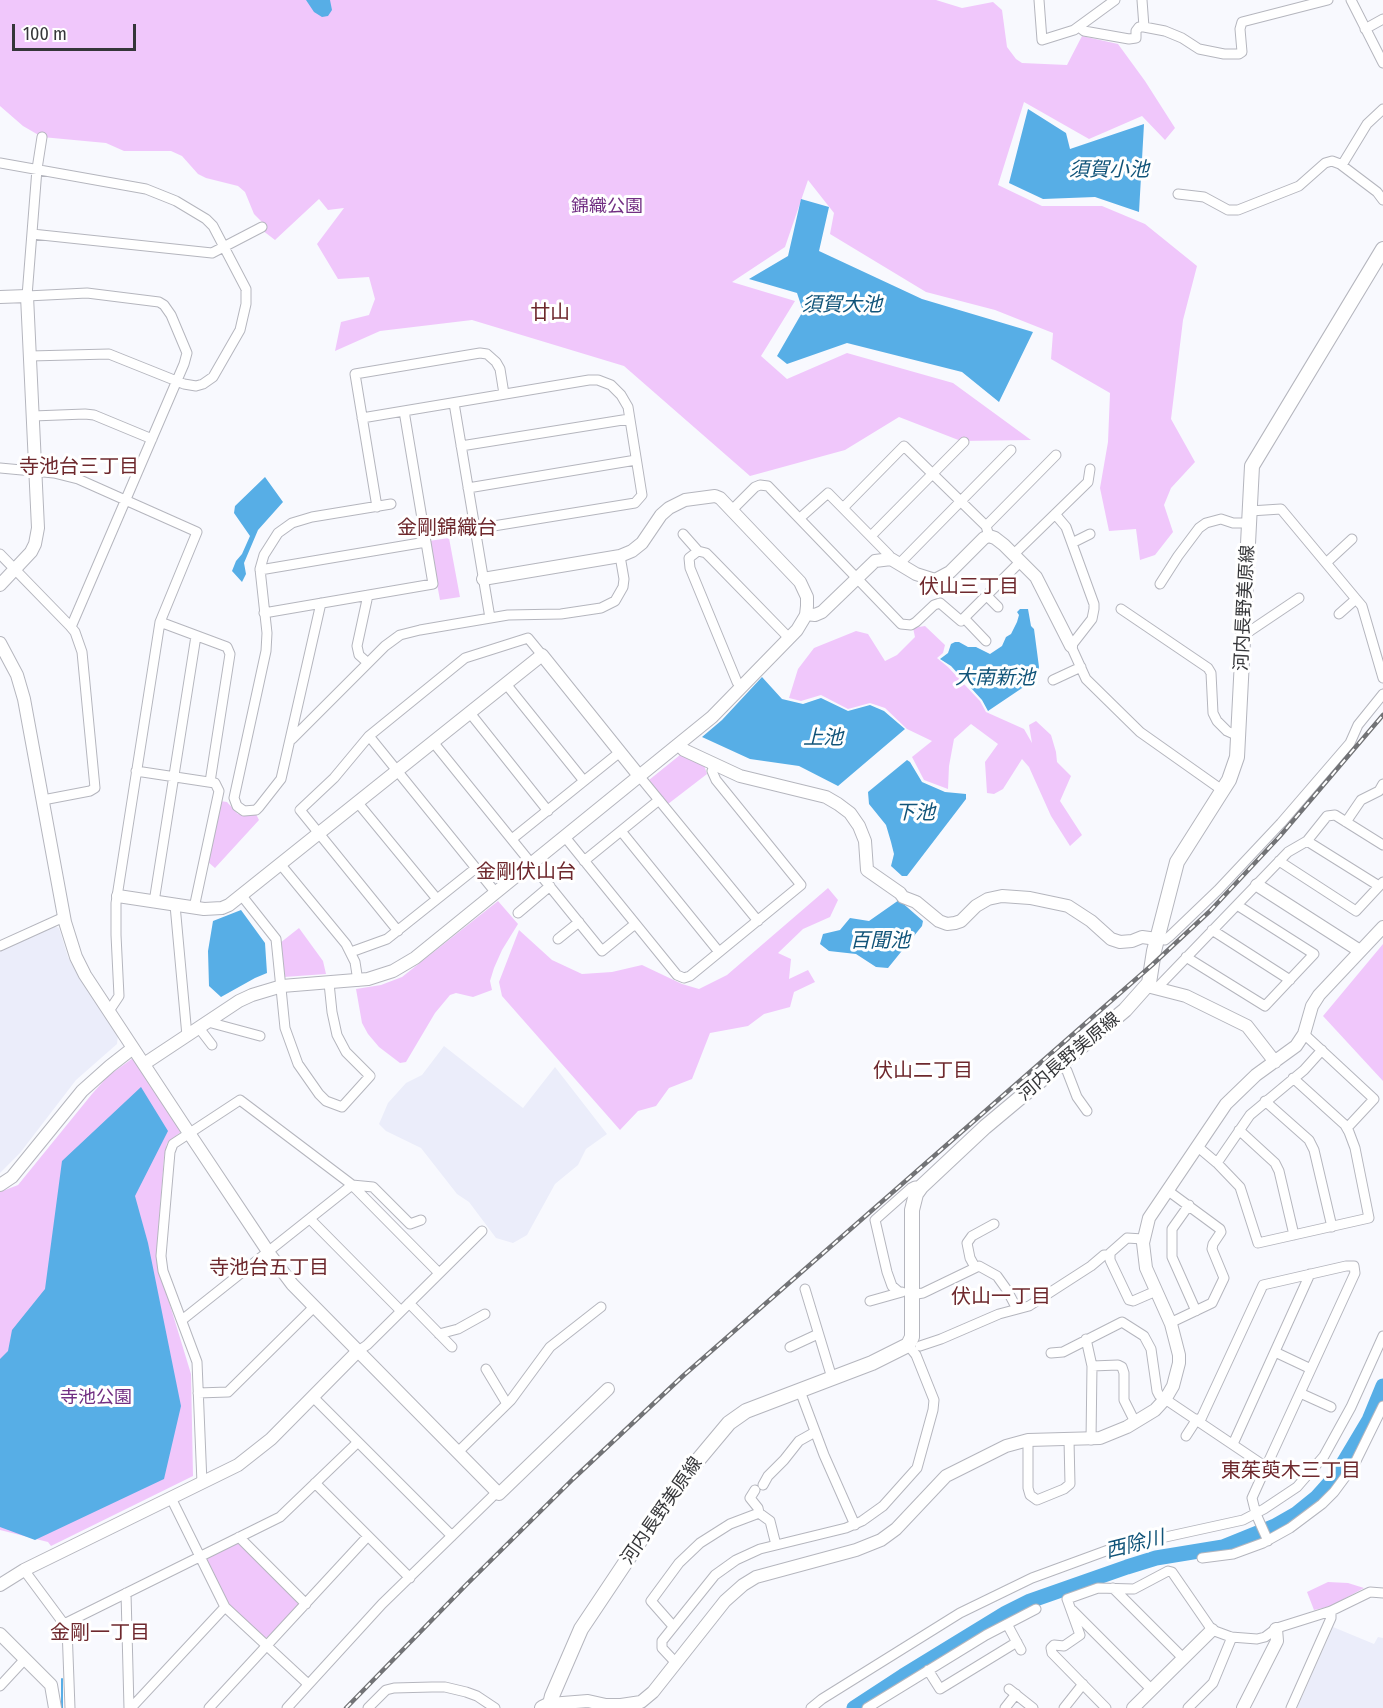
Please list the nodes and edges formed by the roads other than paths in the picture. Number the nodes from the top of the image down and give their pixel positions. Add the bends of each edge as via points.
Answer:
1 (1039, 0) edge
2 (1115, 0) edge
3 (1142, 0) edge
4 (1328, 0) edge
5 (1351, 0) edge
6 (1383, 19) edge
7 (1079, 27) junction
8 (1144, 27) junction
9 (1365, 29) junction
10 (1383, 63) edge
11 (1383, 109) edge
12 (42, 137) dead end
13 (0, 163) edge
14 (1342, 165) junction
15 (37, 170) junction
16 (1178, 194) dead end
17 (1383, 200) edge
18 (262, 227) dead end
19 (32, 234) junction
20 (224, 247) junction
21 (1383, 249) edge
22 (27, 296) junction
23 (0, 297) edge
24 (30, 357) junction
25 (177, 381) junction
26 (504, 394) junction
27 (454, 403) junction
28 (404, 411) junction
29 (33, 416) junction
30 (362, 418) junction
31 (629, 419) junction
32 (152, 439) junction
33 (963, 442) dead end
34 (461, 446) junction
35 (1011, 450) dead end
36 (1056, 455) dead end
37 (636, 460) junction
38 (0, 468) edge
39 (1090, 469) dead end
40 (35, 472) junction
41 (933, 473) junction
42 (468, 488) junction
43 (126, 500) junction
44 (961, 501) junction
45 (391, 504) dead end
46 (377, 507) junction
47 (843, 508) junction
48 (732, 510) junction
49 (1055, 514) junction
50 (1250, 517) junction
51 (800, 518) junction
52 (475, 529) junction
53 (988, 531) junction
54 (683, 534) dead end
55 (1090, 534) dead end
56 (871, 536) junction
57 (1353, 539) dead end
58 (426, 542) junction
59 (1071, 543) junction
60 (698, 551) junction
61 (0, 554) edge
62 (620, 556) junction
63 (1017, 557) junction
64 (895, 562) junction
65 (1326, 563) junction
66 (16, 570) junction
67 (260, 570) junction
68 (856, 578) junction
69 (483, 579) junction
70 (1160, 584) dead end
71 (0, 585) edge
72 (368, 595) junction
73 (987, 595) junction
74 (1299, 598) dead end
75 (1356, 599) junction
76 (321, 603) junction
77 (998, 607) dead end
78 (1121, 609) dead end
79 (264, 613) junction
80 (806, 614) junction
81 (1339, 614) dead end
82 (490, 618) junction
83 (964, 618) junction
84 (160, 622) junction
85 (71, 627) junction
86 (1244, 635) junction
87 (196, 636) junction
88 (789, 638) junction
89 (986, 641) dead end
90 (0, 643) edge
91 (1071, 646) junction
92 (542, 655) junction
93 (368, 663) junction
94 (1081, 667) junction
95 (1383, 678) edge
96 (1053, 680) dead end
97 (506, 684) junction
98 (741, 687) junction
99 (1383, 694) edge
100 (470, 712) junction
101 (296, 717) junction
102 (308, 722) junction
103 (369, 736) junction
104 (1238, 736) junction
105 (291, 740) junction
106 (433, 742) junction
107 (679, 745) junction
108 (620, 752) junction
109 (715, 764) junction
110 (136, 771) junction
111 (397, 771) junction
112 (174, 777) junction
113 (640, 777) junction
114 (584, 781) junction
115 (210, 782) junction
116 (1383, 784) edge
117 (1222, 790) junction
118 (43, 800) junction
119 (659, 800) junction
120 (358, 802) junction
121 (548, 810) junction
122 (1346, 822) junction
123 (621, 831) junction
124 (320, 834) junction
125 (565, 837) junction
126 (512, 839) junction
127 (1306, 841) junction
128 (1383, 845) edge
129 (584, 861) junction
130 (1279, 861) junction
131 (532, 864) junction
132 (281, 865) junction
133 (476, 868) junction
134 (1381, 884) edge
135 (1257, 885) junction
136 (550, 886) junction
137 (496, 893) junction
138 (118, 896) junction
139 (242, 896) junction
140 (437, 900) junction
141 (154, 902) junction
142 (175, 905) junction
143 (1237, 905) junction
144 (194, 908) junction
145 (518, 913) dead end
146 (64, 917) junction
147 (758, 921) junction
148 (579, 922) junction
149 (635, 924) junction
150 (1383, 927) edge
151 (1212, 930) junction
152 (398, 931) junction
153 (558, 939) dead end
154 (1157, 939) junction
155 (0, 946) edge
156 (1360, 951) junction
157 (351, 952) junction
158 (719, 952) junction
159 (1186, 957) junction
160 (1290, 980) junction
161 (358, 981) junction
162 (330, 983) junction
163 (281, 986) junction
164 (1151, 987) junction
165 (109, 1011) junction
166 (203, 1025) junction
167 (1304, 1034) junction
168 (187, 1036) junction
169 (260, 1036) dead end
170 (212, 1045) dead end
171 (133, 1048) junction
172 (1322, 1050) junction
173 (1275, 1062) junction
174 (144, 1064) junction
175 (1062, 1064) junction
176 (1293, 1078) junction
177 (1265, 1101) junction
178 (1088, 1111) dead end
179 (1347, 1128) junction
180 (1239, 1130) junction
181 (190, 1133) junction
182 (1198, 1146) junction
183 (1217, 1162) junction
184 (0, 1185) edge
185 (352, 1185) junction
186 (921, 1187) junction
187 (1167, 1190) junction
188 (1189, 1206) junction
189 (310, 1219) junction
190 (421, 1220) dead end
191 (994, 1224) dead end
192 (1332, 1227) junction
193 (482, 1231) dead end
194 (1294, 1235) junction
195 (1143, 1239) junction
196 (268, 1252) junction
197 (1109, 1255) junction
198 (975, 1267) junction
199 (439, 1273) junction
200 (1310, 1274) junction
201 (805, 1289) dead end
202 (907, 1292) junction
203 (1156, 1292) junction
204 (870, 1300) dead end
205 (409, 1303) junction
206 (314, 1307) junction
207 (601, 1307) dead end
208 (1017, 1309) junction
209 (401, 1311) junction
210 (1196, 1311) junction
211 (485, 1314) dead end
212 (182, 1320) junction
213 (1170, 1323) junction
214 (439, 1334) junction
215 (818, 1334) junction
216 (1383, 1336) edge
217 (1086, 1339) junction
218 (914, 1346) junction
219 (452, 1347) dead end
220 (790, 1347) dead end
221 (358, 1351) junction
222 (1275, 1352) junction
223 (1051, 1353) dead end
224 (1092, 1365) junction
225 (486, 1369) dead end
226 (1311, 1369) junction
227 (832, 1378) junction
228 (608, 1389) dead end
229 (800, 1391) junction
230 (198, 1393) junction
231 (1300, 1393) junction
232 (313, 1397) junction
233 (1166, 1399) junction
234 (507, 1404) junction
235 (1383, 1406) edge
236 (1331, 1407) dead end
237 (1199, 1420) junction
238 (1135, 1422) junction
239 (815, 1432) junction
240 (1186, 1436) dead end
241 (1028, 1440) junction
242 (1070, 1440) junction
243 (1091, 1440) junction
244 (358, 1442) junction
245 (1233, 1444) junction
246 (458, 1452) junction
247 (1266, 1467) junction
248 (202, 1483) junction
249 (315, 1483) junction
250 (497, 1492) junction
251 (171, 1498) junction
252 (759, 1514) junction
253 (1257, 1515) junction
254 (855, 1525) junction
255 (368, 1536) junction
256 (452, 1536) junction
257 (239, 1537) junction
258 (1267, 1539) junction
259 (776, 1545) junction
260 (200, 1557) junction
261 (1202, 1558) dead end
262 (24, 1570) junction
263 (410, 1578) junction
264 (0, 1585) edge
265 (1113, 1588) junction
266 (126, 1593) junction
267 (1383, 1593) edge
268 (306, 1604) junction
269 (225, 1607) junction
270 (1070, 1608) junction
271 (1036, 1609) dead end
272 (1331, 1611) junction
273 (64, 1624) junction
274 (1007, 1624) junction
275 (673, 1626) junction
276 (1276, 1629) junction
277 (1212, 1630) junction
278 (0, 1634) edge
279 (1232, 1637) junction
280 (267, 1646) junction
281 (1183, 1658) junction
282 (25, 1659) junction
283 (676, 1663) junction
284 (928, 1670) junction
285 (308, 1684) junction
286 (1083, 1684) junction
287 (0, 1686) edge
288 (1151, 1689) junction
289 (546, 1706) edge
290 (1246, 1707) edge
291 (55, 1708) edge
292 (70, 1708) edge
293 (130, 1708) edge
294 (209, 1708) edge
295 (287, 1708) edge
296 (368, 1708) edge
297 (495, 1708) edge
298 (811, 1708) edge
299 (867, 1708) edge
300 (1005, 1708) edge
301 (1033, 1708) edge
302 (1064, 1708) edge
303 (1106, 1708) edge
304 (1133, 1708) edge
305 (1188, 1708) edge
306 (1291, 1708) edge

1 - 7 street via 1042,39
2 - 7 street
3 - 8 street
4 - 8 street via 1242,22 1239,54 1199,49 1165,31
5 - 9 street
6 - 9 street
7 - 8 street via 1130,39 1136,38 1139,27
9 - 10 street
11 - 14 street via 1362,132
12 - 15 street
13 - 15 street
14 - 16 street via 1329,161 1299,186 1232,211 1204,197
14 - 17 street
15 - 19 street
15 - 20 street via 161,194 210,222
18 - 20 street
19 - 20 street via 212,253
19 - 22 street
20 - 25 street via 246,289 240,330 213,377 196,386
21 - 50 main road, 河内長野美原線 via 1252,466
22 - 23 street
22 - 24 street
22 - 25 street via 87,293 159,302 171,315 186,348
24 - 25 street via 109,354
24 - 29 street
25 - 32 street
26 - 27 street
26 - 30 street via 500,369 487,354 437,360 355,374
26 - 31 street via 598,380 621,395
27 - 28 street
27 - 34 street
28 - 30 street
28 - 58 street
29 - 32 street via 94,415
29 - 40 street
30 - 46 street
31 - 34 street
31 - 37 street
32 - 43 street
33 - 41 street
34 - 42 street
35 - 44 street
36 - 53 street
37 - 42 street
37 - 52 street via 642,495 635,503
38 - 40 street
39 - 49 street via 1088,482
40 - 43 street via 78,479
40 - 66 street via 37,536 31,552
41 - 44 street
41 - 47 street via 904,446
41 - 56 street
42 - 52 street
43 - 84 street via 197,532
43 - 85 street
44 - 53 street
44 - 64 street
45 - 46 street
46 - 67 street via 292,523 272,540
47 - 51 street via 828,493
47 - 56 street
48 - 51 street via 755,487 764,485
48 - 62 street via 715,496 676,503 642,543
48 - 80 street via 800,582 807,597
49 - 59 street via 1066,527
49 - 63 street
50 - 65 street via 1281,509
50 - 70 street via 1233,523 1221,519 1199,528
50 - 86 main road, 河内長野美原線
51 - 68 street
52 - 69 street
53 - 63 street
53 - 64 street via 940,578 925,578
54 - 60 street
55 - 59 street
56 - 64 street
57 - 65 street
58 - 67 street
58 - 72 street via 433,584
59 - 91 street via 1095,609 1089,625
60 - 88 street via 706,553
60 - 98 street via 689,558 690,568
61 - 66 street
62 - 69 street
62 - 82 street via 623,587 609,605 561,614
63 - 73 street
63 - 91 street via 1036,576
64 - 68 street via 875,561
65 - 75 street
66 - 71 street
66 - 85 street
67 - 79 street
68 - 80 street via 819,614
68 - 83 street via 901,624 911,625 937,603 961,621
69 - 82 street
72 - 76 street
72 - 93 street via 357,646 359,655
73 - 77 street
73 - 83 street
74 - 86 street
75 - 81 street
75 - 95 street via 1362,606
76 - 79 street
76 - 101 street
78 - 104 street via 1208,668 1213,713 1217,722
79 - 105 street via 266,651 234,798 240,809 256,810 277,785
80 - 88 street
82 - 93 street via 400,635
83 - 89 street
84 - 87 street
84 - 110 street
85 - 118 street via 82,652 96,785 90,791
86 - 104 main road, 河内長野美原線
87 - 112 street
87 - 115 street via 227,647 230,654
88 - 98 street
90 - 118 street via 17,675 24,699
91 - 94 street
92 - 97 street
92 - 103 street via 528,638 465,658
92 - 108 street
93 - 102 street
94 - 96 street
94 - 117 street via 1089,683 1140,732
97 - 100 street
97 - 114 street
98 - 107 street
99 - 154 street via 1358,724 1350,743 1281,823 1170,936
100 - 106 street
100 - 121 street
101 - 102 street via 301,723
101 - 105 street
102 - 105 street
103 - 111 street
103 - 124 street via 334,778 300,810
104 - 117 main road, 河内長野美原線 via 1235,765
106 - 111 street
106 - 126 street
107 - 109 street
107 - 113 street
108 - 113 street
108 - 114 street
109 - 147 street via 712,771 716,780 801,885
109 - 154 street via 740,776 826,797 838,804 859,826 865,841 867,870 946,924 961,921 976,906 1002,896 1068,906 1120,942 1142,937
110 - 112 street
110 - 138 street
111 - 120 street
111 - 133 street
112 - 115 street
112 - 141 street
113 - 119 street
113 - 125 street
114 - 121 street
115 - 144 street via 219,791
116 - 122 street via 1379,791 1361,800
117 - 154 main road, 河内長野美原線 via 1177,862
118 - 146 street
119 - 123 street
119 - 147 street
120 - 124 street
120 - 140 street
121 - 126 street
122 - 127 street via 1335,814 1327,816
122 - 128 street
123 - 129 street
123 - 158 street
124 - 132 street
124 - 152 street
125 - 129 street
125 - 131 street
126 - 131 street
127 - 130 street
127 - 134 street
129 - 149 street
130 - 134 street via 1356,911
130 - 135 street
131 - 136 street
131 - 137 street
132 - 139 street
132 - 157 street
133 - 137 street
133 - 140 street
135 - 143 street
135 - 156 street
136 - 145 street
136 - 148 street
137 - 161 street via 403,966
138 - 141 street
138 - 165 street via 115,917 120,996
139 - 144 street via 222,908
139 - 163 street via 276,939
140 - 152 street
141 - 142 street
142 - 144 street
142 - 168 street
143 - 151 street
143 - 160 street via 1314,954
146 - 155 street
146 - 165 street via 76,957
147 - 158 street
148 - 149 street via 602,951
148 - 153 street
149 - 158 street via 676,975 684,978
150 - 156 street
151 - 159 street
151 - 160 street
152 - 157 street via 377,944
154 - 164 main road, 河内長野美原線
156 - 167 street via 1319,995
157 - 161 street
159 - 160 street via 1265,1006
159 - 164 street
161 - 162 street
162 - 163 street
162 - 163 street via 337,1035 346,1053 370,1076 342,1107 326,1101 298,1064 285,1028
163 - 166 street via 239,1001
164 - 173 street via 1186,996 1247,1026
164 - 175 main road, 河内長野美原線
165 - 171 street
166 - 168 street
166 - 169 street
166 - 170 street
167 - 172 street
167 - 173 street via 1296,1046
168 - 174 street
171 - 174 street
171 - 184 street via 82,1091 12,1177
172 - 176 street
172 - 179 street via 1374,1099
173 - 182 street via 1226,1104
174 - 181 street
175 - 178 street
175 - 186 main road, 河内長野美原線
176 - 177 street
176 - 179 street
177 - 180 street
177 - 192 street via 1309,1140
179 - 192 street via 1355,1148 1369,1218
180 - 183 street
180 - 194 street via 1275,1163
181 - 185 street via 240,1100
181 - 196 street
181 - 212 street via 173,1144 170,1152 162,1256
182 - 183 street
182 - 187 street
183 - 194 street via 1244,1194 1258,1243
185 - 189 street
185 - 190 street via 372,1187 410,1224
185 - 199 street
186 - 202 main road, 河内長野美原線 via 912,1210
186 - 202 street via 911,1188 874,1220 892,1286
187 - 188 street
187 - 195 street via 1149,1218
188 - 210 street via 1172,1229 1172,1257
188 - 210 street via 1221,1232 1212,1249 1224,1278 1212,1303
189 - 196 street
189 - 209 street
191 - 198 street via 967,1243
192 - 194 street
193 - 199 street
195 - 197 street via 1127,1238
195 - 203 street via 1146,1268
196 - 206 street
196 - 212 street
197 - 203 street via 1129,1300
197 - 208 street via 1029,1306
198 - 202 street via 923,1293
198 - 208 street via 982,1266 997,1276
199 - 205 street
200 - 222 street
200 - 226 street via 1351,1265 1356,1270
200 - 237 street via 1263,1285
201 - 215 street
202 - 204 street
202 - 218 main road, 河内長野美原線
203 - 213 street
205 - 209 street
205 - 214 street
206 - 221 street
206 - 230 street via 228,1392
207 - 234 street via 550,1347
208 - 218 street
209 - 221 street
210 - 213 street
211 - 214 street
212 - 230 street via 197,1362
213 - 233 street via 1179,1348 1179,1363
214 - 219 street
215 - 220 street
215 - 227 street
216 - 253 street via 1324,1456 1297,1487
217 - 223 street via 1063,1352
217 - 224 street
217 - 233 street via 1125,1322 1147,1340 1157,1393
218 - 227 main road, 河内長野美原線
218 - 254 street via 934,1400 919,1463 883,1506
221 - 232 street
221 - 246 street
222 - 226 street
222 - 245 street
224 - 238 street via 1122,1367 1124,1400
224 - 243 street
225 - 234 street
226 - 231 street
227 - 229 main road, 河内長野美原線
228 - 250 street via 500,1494
229 - 239 street
229 - 289 main road, 河内長野美原線 via 740,1415 687,1473 581,1629
230 - 248 street
231 - 236 street
231 - 247 street
232 - 244 street
232 - 248 street via 255,1452
233 - 237 street
233 - 238 street
234 - 246 street
235 - 258 street via 1354,1465 1334,1492 1298,1522
237 - 240 street
237 - 245 street
238 - 243 street
239 - 252 street via 799,1441 750,1494
239 - 254 street
241 - 242 street
241 - 242 street via 1028,1488 1036,1500 1070,1484
241 - 283 street via 1001,1448 946,1476 881,1540 762,1575 742,1585
242 - 243 street
244 - 249 street
244 - 256 street
245 - 247 street
246 - 250 street
247 - 253 street via 1252,1498
248 - 251 street
249 - 255 street
249 - 257 street via 280,1517
250 - 256 street
251 - 260 street
251 - 262 street
252 - 259 street via 770,1521
252 - 275 street via 715,1532 673,1570 651,1600
253 - 258 street
253 - 298 street via 1111,1549 1032,1578 960,1613
254 - 259 street
255 - 263 street
255 - 268 street
256 - 263 street
257 - 260 street
257 - 268 street
258 - 261 street via 1233,1554
259 - 275 street via 743,1556 715,1575
260 - 266 street
260 - 269 street
262 - 264 street
262 - 273 street
263 - 285 street
265 - 270 street via 1098,1588 1066,1599
265 - 277 street via 1134,1589 1172,1572
265 - 281 street
266 - 273 street
266 - 293 street
267 - 272 street via 1370,1592
268 - 280 street
269 - 280 street
269 - 293 street
270 - 286 street via 1080,1635 1064,1647 1051,1648
270 - 288 street
271 - 274 street
272 - 276 street
272 - 306 street
273 - 292 street via 68,1631
274 - 284 street
274 - 284 street via 1019,1646 940,1689
275 - 283 street via 663,1638 662,1648
276 - 279 street via 1257,1640
276 - 290 street via 1276,1641
277 - 279 street
277 - 281 street
278 - 282 street
279 - 305 street via 1213,1683
280 - 285 street
280 - 294 street
281 - 288 street
282 - 287 street
282 - 291 street via 51,1685
283 - 289 street via 653,1692 637,1703 606,1705 588,1701
284 - 299 street
285 - 295 street
286 - 302 street
286 - 303 street
288 - 304 street
296 - 297 street via 386,1690 438,1687 477,1696
300 - 301 street via 1012,1691

